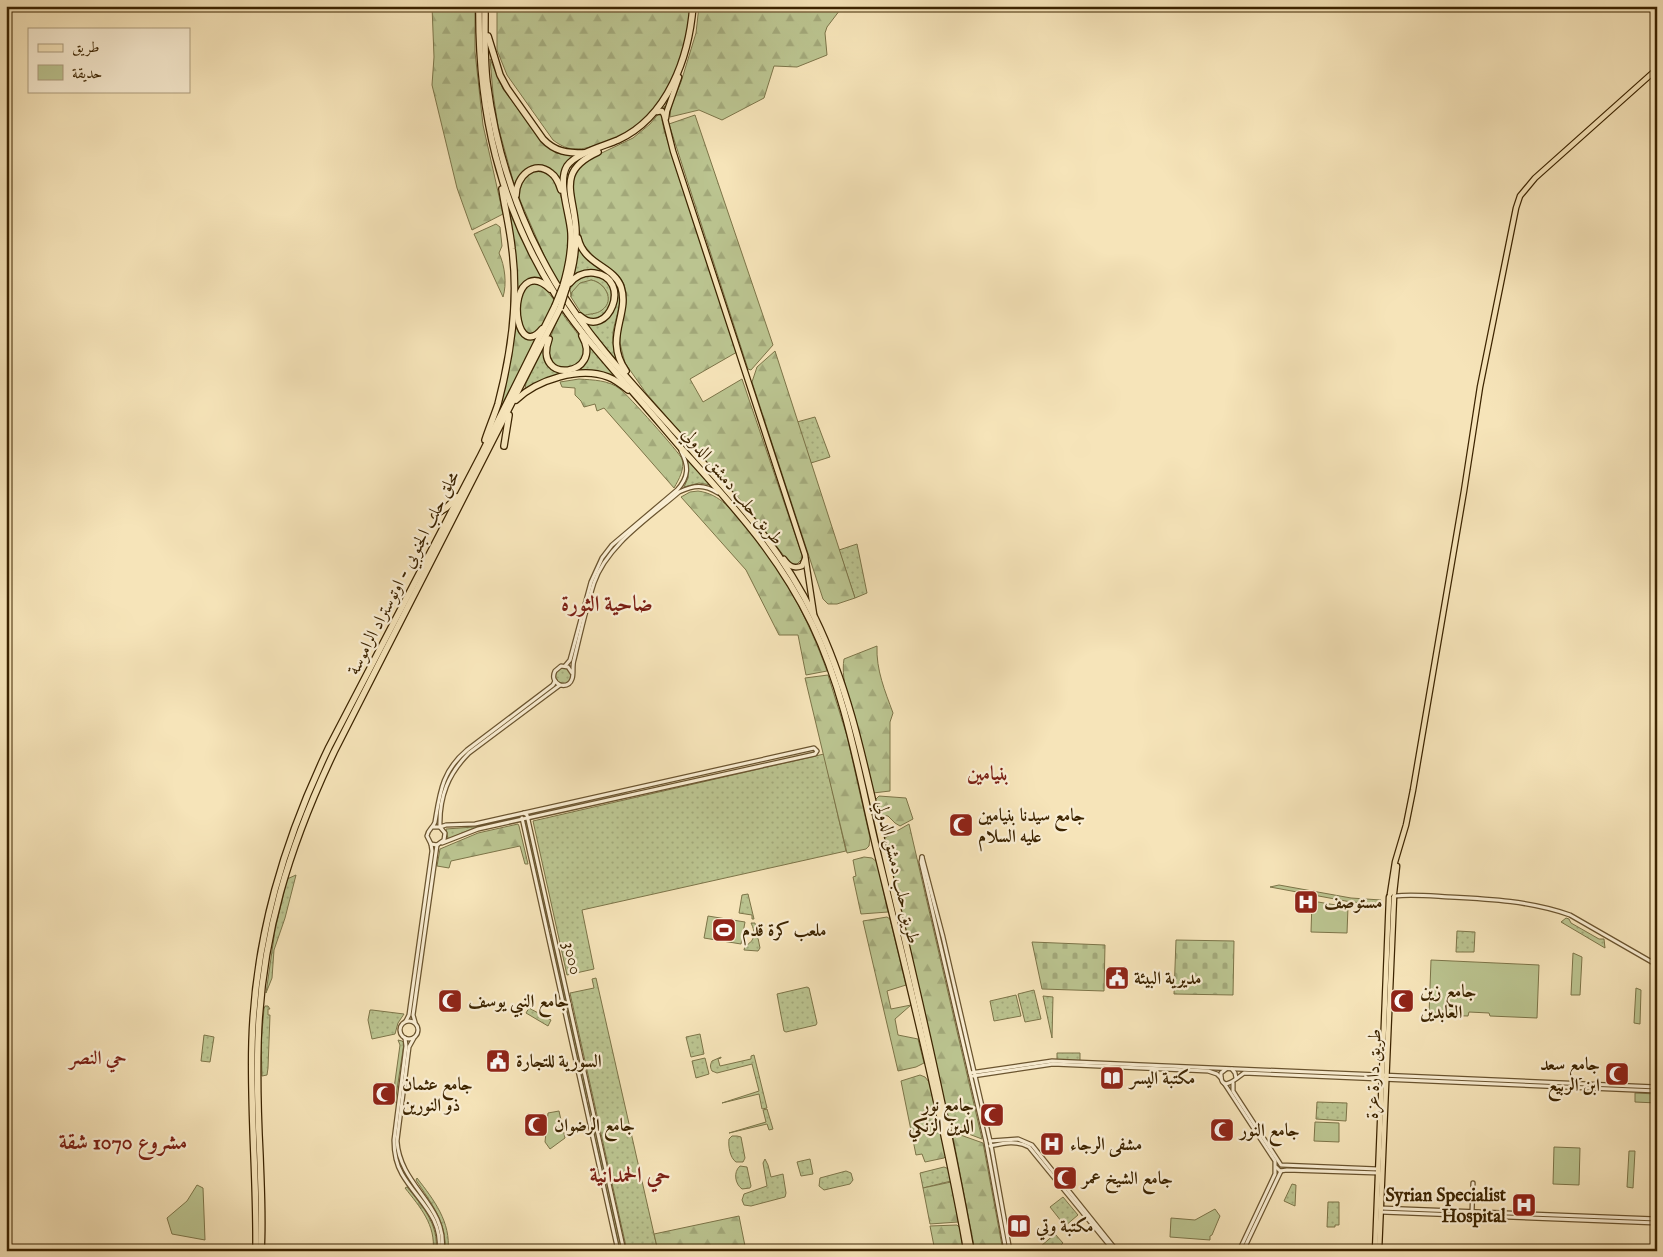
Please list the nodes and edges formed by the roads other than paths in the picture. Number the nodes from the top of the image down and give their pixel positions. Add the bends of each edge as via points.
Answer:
1 (479, 6) edge
2 (485, 6) edge
3 (695, 6) edge
4 (485, 28) junction
5 (1657, 70) edge
6 (679, 78) junction
7 (657, 112) junction
8 (666, 124) junction
9 (587, 155) junction
10 (498, 170) junction
11 (516, 199) junction
12 (567, 204) junction
13 (576, 231) junction
14 (565, 288) junction
15 (555, 295) junction
16 (568, 301) junction
17 (553, 318) junction
18 (574, 321) junction
19 (641, 397) junction
20 (512, 403) junction
21 (678, 444) junction
22 (504, 446) dead end
23 (481, 455) junction
24 (680, 490) junction
25 (462, 492) junction
26 (727, 498) junction
27 (435, 515) dead end
28 (777, 552) junction
29 (805, 555) junction
30 (815, 618) junction
31 (564, 666) junction
32 (572, 673) junction
33 (555, 681) junction
34 (560, 685) junction
35 (523, 813) junction
36 (528, 818) junction
37 (522, 819) junction
38 (434, 827) junction
39 (440, 827) junction
40 (442, 843) junction
41 (431, 844) junction
42 (437, 845) junction
43 (1393, 895) junction
44 (1657, 965) edge
45 (406, 1021) junction
46 (414, 1022) junction
47 (405, 1038) junction
48 (414, 1038) junction
49 (1229, 1068) junction
50 (972, 1074) junction
51 (1384, 1076) junction
52 (1221, 1078) junction
53 (1236, 1078) junction
54 (1224, 1082) junction
55 (1233, 1082) junction
56 (1657, 1087) edge
57 (1657, 1091) edge
58 (398, 1120) junction
59 (988, 1144) junction
60 (1281, 1164) junction
61 (1276, 1167) junction
62 (1380, 1168) junction
63 (1282, 1170) junction
64 (1473, 1184) dead end
65 (1380, 1210) junction
66 (1472, 1212) junction
67 (1657, 1221) edge
68 (256, 1251) edge
69 (261, 1251) edge
70 (441, 1251) edge
71 (618, 1251) edge
72 (624, 1251) edge
73 (967, 1251) edge
74 (971, 1251) edge
75 (1006, 1251) edge
76 (1010, 1251) edge
77 (1115, 1251) edge
78 (1239, 1251) edge
79 (1243, 1251) edge
80 (1375, 1251) edge
81 (1379, 1251) edge

1 - 10 highway, طريق حلب دمشق الدولي via 482,93
2 - 4 highway, طريق حلب دمشق الدولي
3 - 6 highway via 691,46
3 - 9 highway via 685,56 673,83 653,113 634,131
4 - 9 highway via 500,75 543,139 562,151
4 - 11 highway, طريق حلب دمشق الدولي via 487,81 494,126
5 - 43 main road, طريق دارة عزة via 1535,178 1520,196 1516,208 1480,387 1406,825 1395,862
6 - 7 highway
6 - 8 main road via 667,111
7 - 8 main road via 663,113
7 - 9 highway via 627,138
8 - 29 main road
9 - 12 highway via 571,161 566,167 563,184
9 - 13 highway via 575,168 570,183
10 - 15 highway, طريق حلب دمشق الدولي via 526,242
10 - 23 highway via 512,250 513,312 509,356
11 - 12 highway via 516,185 521,177 527,171 542,169 555,177
11 - 16 highway, طريق حلب دمشق الدولي via 539,252
12 - 14 highway via 571,234
13 - 14 highway via 572,275
13 - 19 highway via 579,246 586,255 616,278 620,285 622,303 616,334 618,354
14 - 16 highway via 575,277 591,273 605,278 615,294 611,311 606,317 593,322 581,317
14 - 17 highway, محلق حلب الجنوبي - اوتوستراد الراموسة, bridge
15 - 17 highway via 545,284 533,280 524,285 518,300 518,325 525,334 537,334
15 - 18 highway, طريق حلب دمشق الدولي
16 - 19 highway, طريق حلب دمشق الدولي
17 - 18 highway via 546,354 556,369 562,370 577,368 586,354 584,340
17 - 20 highway, محلق حلب الجنوبي - اوتوستراد الراموسة
17 - 23 highway, محلق حلب الجنوبي - اوتوستراد الراموسة
18 - 19 highway, طريق حلب دمشق الدولي
19 - 20 highway via 609,378 588,373 544,382 527,390
19 - 21 highway, طريق حلب دمشق الدولي
19 - 28 highway via 731,494
20 - 22 highway
20 - 69 highway, محلق حلب الجنوبي - اوتوستراد الراموسة via 334,752 283,880 263,970 258,1041
21 - 24 street via 688,469
21 - 26 highway, طريق حلب دمشق الدولي
23 - 25 highway, محلق حلب الجنوبي - اوتوستراد الراموسة
24 - 26 street via 708,487
24 - 31 street via 612,545 602,558 591,582 570,660
24 - 32 street via 614,547 606,560 594,583
25 - 27 highway
25 - 68 highway, محلق حلب الجنوبي - اوتوستراد الراموسة via 314,778 276,883 258,968 252,1040
26 - 73 highway, طريق حلب دمشق الدولي via 762,540 795,591 832,672 915,1008
28 - 29 main road via 794,568 802,566
28 - 30 highway
29 - 30 main road
30 - 74 highway via 838,671 856,734 915,982
31 - 32 street
31 - 33 street via 555,671
32 - 34 street via 571,681
33 - 34 street
33 - 38 street via 455,762 442,786
34 - 39 street via 458,764 445,788
35 - 36 street
35 - 36 street via 814,748 817,751
35 - 37 street, 3000
35 - 39 street via 475,824
36 - 37 street
36 - 72 street, 3000
37 - 40 street via 478,829
37 - 71 street, 3000
38 - 39 street
38 - 41 street via 427,836
39 - 40 street via 445,833
40 - 42 street
41 - 42 street
41 - 45 street via 410,1015
42 - 46 street
43 - 44 street via 1490,899 1558,910
43 - 51 main road, طريق دارة عزة
45 - 46 street
45 - 47 street via 400,1029
46 - 48 street via 419,1031
47 - 48 street
47 - 58 street
48 - 58 street via 409,1048
49 - 50 street via 1052,1061
49 - 51 street
49 - 52 street via 1222,1071
49 - 53 street
50 - 50 street via 922,857 921,862
50 - 52 street via 1053,1064 1208,1071
50 - 59 street
51 - 53 street via 1244,1073
51 - 56 street
51 - 57 street
51 - 62 main road, طريق دارة عزة
52 - 54 street
53 - 55 street
54 - 55 street
54 - 61 street
55 - 60 street via 1233,1091
58 - 70 street via 399,1156 437,1219 442,1237
59 - 75 street
59 - 76 street
59 - 77 street via 1020,1143 1038,1155
60 - 61 street
60 - 62 street
60 - 63 street
61 - 63 street
61 - 78 street
62 - 63 street
62 - 65 main road, طريق دارة عزة
62 - 80 main road
63 - 79 street
64 - 66 street
65 - 66 street
65 - 67 street
65 - 81 main road, طريق دارة عزة
66 - 67 street

